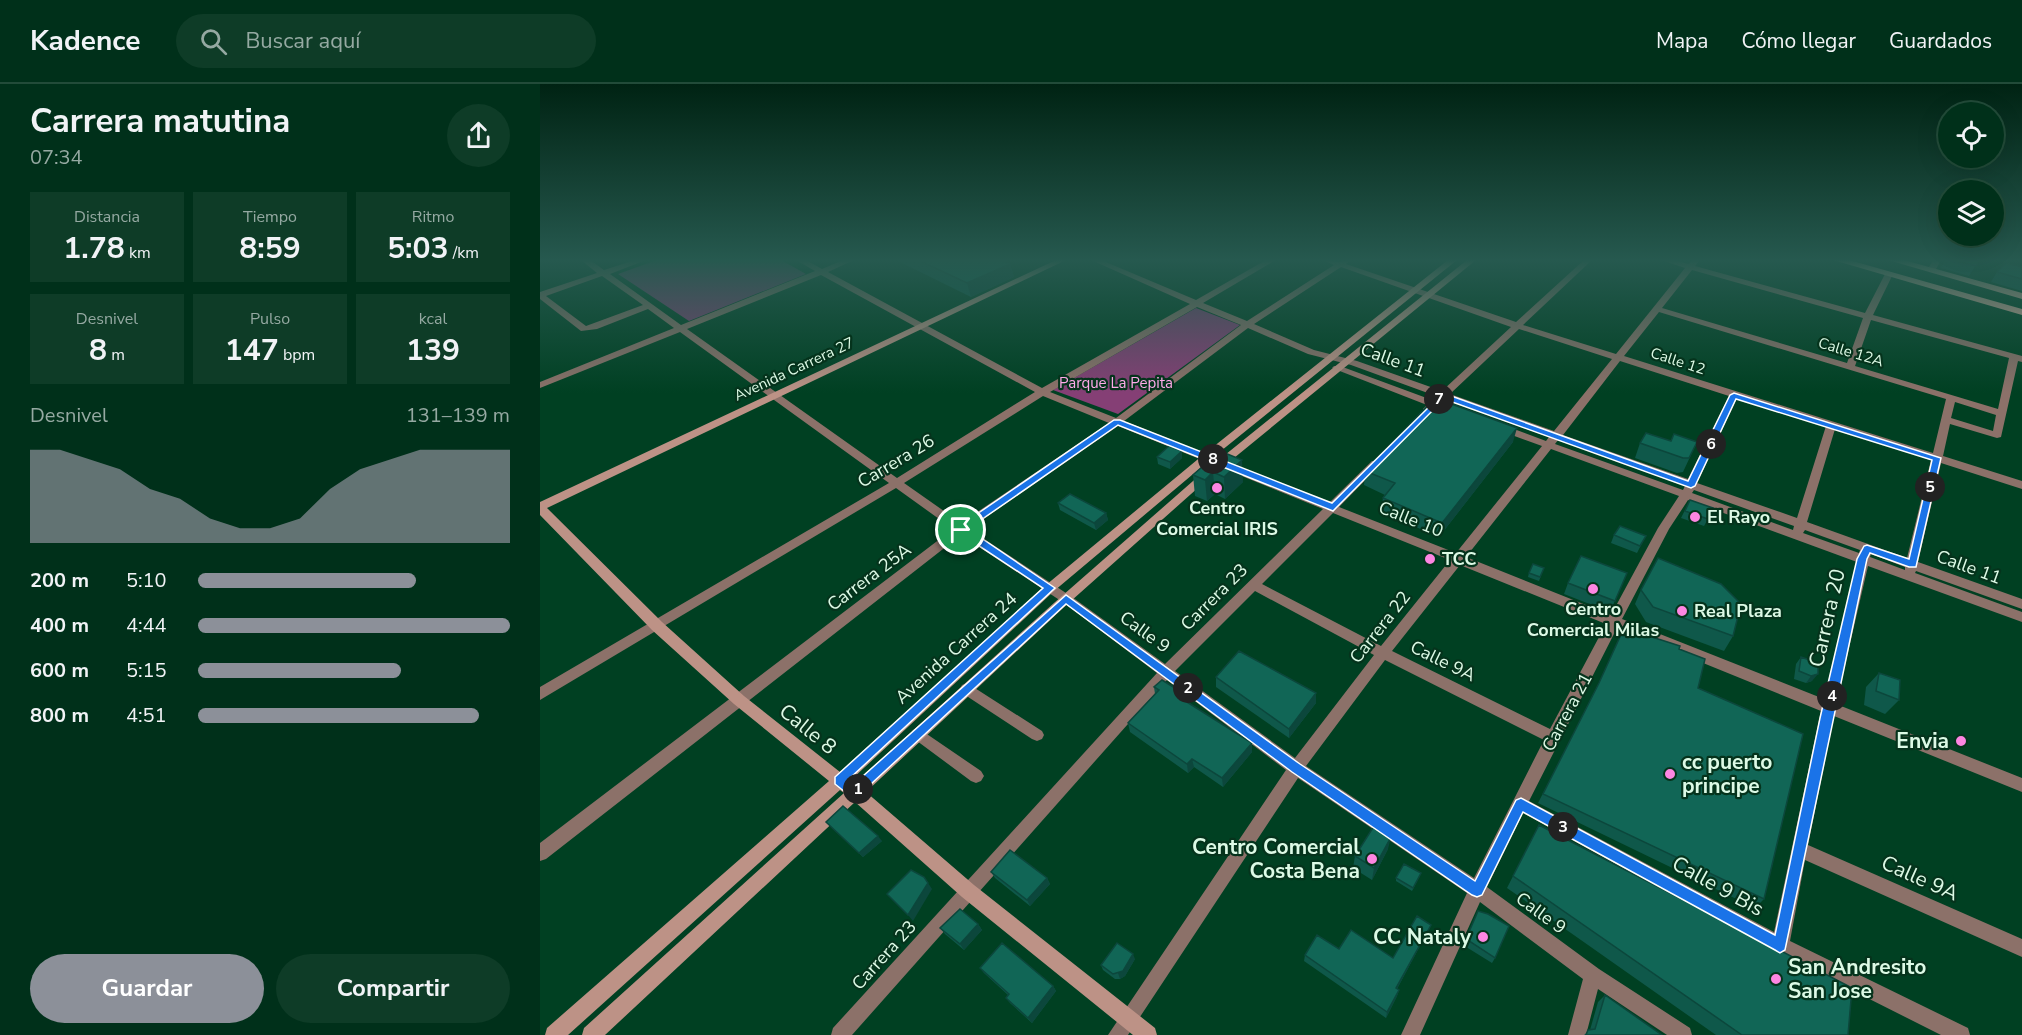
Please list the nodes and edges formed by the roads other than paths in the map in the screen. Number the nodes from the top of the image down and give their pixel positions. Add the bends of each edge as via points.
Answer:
1 (552, 304) edge
2 (741, 304) edge
3 (882, 304) edge
4 (967, 304) edge
5 (1196, 304) joint
6 (1279, 304) edge
7 (1395, 304) edge
8 (1415, 304) edge
9 (1454, 304) edge
10 (1541, 304) edge
11 (1661, 304) edge
12 (1830, 304) edge
13 (1874, 304) edge
14 (1995, 304) edge
15 (649, 306) joint
16 (1657, 309) junction
17 (2022, 312) edge
18 (1868, 316) junction
19 (1247, 325) junction
20 (921, 326) junction
21 (1518, 326) junction
22 (682, 329) junction
23 (1330, 357) junction
24 (1618, 358) junction
25 (2018, 358) edge
26 (1341, 365) junction
27 (1850, 367) junction
28 (540, 385) edge
29 (1042, 392) junction
30 (772, 395) junction
31 (1734, 395) junction
32 (1443, 396) junction
33 (1951, 398) junction
34 (1433, 403) junction
35 (2001, 413) junction
36 (1418, 419) edge
37 (1946, 420) junction
38 (1117, 422) junction
39 (1831, 425) junction
40 (1552, 441) junction
41 (1387, 451) edge
42 (1207, 457) junction
43 (1937, 458) junction
44 (1222, 462) junction
45 (896, 483) junction
46 (2022, 485) edge
47 (1688, 490) junction
48 (1333, 507) junction
49 (540, 508) edge
50 (1799, 529) junction
51 (961, 530) junction
52 (1865, 553) junction
53 (1459, 558) junction
54 (1911, 570) junction
55 (1253, 585) junction
56 (1050, 588) junction
57 (1066, 598) junction
58 (2022, 604) edge
59 (2022, 617) edge
60 (1615, 622) junction
61 (657, 626) junction
62 (1383, 653) junction
63 (1166, 672) junction
64 (967, 689) junction
65 (540, 694) edge
66 (739, 700) junction
67 (1829, 709) junction
68 (918, 734) junction
69 (1037, 735) dead end
70 (1553, 737) junction
71 (1296, 768) junction
72 (975, 777) dead end
73 (840, 780) junction
74 (2022, 784) edge
75 (854, 792) junction
76 (1521, 804) junction
77 (1799, 849) junction
78 (540, 853) edge
79 (1477, 890) junction
80 (968, 891) junction
81 (1780, 945) junction
82 (2022, 948) edge
83 (1593, 975) junction
84 (1127, 1019) junction
85 (554, 1035) edge
86 (591, 1035) edge
87 (840, 1035) edge
88 (1117, 1035) edge
89 (1148, 1035) edge
90 (1410, 1035) edge
91 (1577, 1035) edge
92 (1683, 1035) edge
93 (1961, 1035) edge

1 - 15 street via 584,329
2 - 22 street
3 - 20 street, Calle 10
4 - 20 main road, Avenida Carrera 27
5 - 19 street, Calle 11
5 - 29 street, Carrera 26
6 - 19 street, Carrera 25A
7 - 23 main road, Avenida Carrera 24
8 - 26 main road, Avenida Carrera 24
9 - 21 street, Calle 12
10 - 21 street
11 - 16 street, Carrera 22
12 - 18 street
13 - 18 street
14 - 17 main road
15 - 22 street, Calle 9
16 - 24 street, Carrera 22
16 - 27 street, Calle 12A
18 - 25 street
18 - 27 street
19 - 23 street, Calle 11
19 - 38 street, Carrera 25A
20 - 29 street, Calle 10
20 - 30 main road, Avenida Carrera 27
21 - 24 street, Calle 12
21 - 32 street
22 - 28 street
22 - 30 street, Calle 9
23 - 26 street, Calle 11
23 - 42 main road, Avenida Carrera 24
24 - 31 street, Calle 12
24 - 40 street, Carrera 22
25 - 35 street
26 - 32 street, Calle 11
26 - 34 street, Calle 11
26 - 44 main road, Avenida Carrera 24
27 - 33 street, Calle 12A
29 - 38 street, Calle 10
29 - 45 street, Carrera 26
30 - 45 street, Calle 9
30 - 49 main road, Avenida Carrera 27
31 - 39 street, Calle 12
31 - 47 street, Carrera 21
32 - 34 street
32 - 40 street, Calle 11
33 - 35 street, Calle 12A
33 - 37 street
34 - 36 street
34 - 40 street, Calle 11
35 - 37 street via 1997,435
37 - 43 street
38 - 42 street, Calle 10
38 - 51 street, Carrera 25A
39 - 43 street, Calle 12
39 - 50 street
40 - 47 street, Calle 11
40 - 53 street, Carrera 22
41 - 48 street, Carrera 23
42 - 44 street, Calle 10
42 - 56 main road, Avenida Carrera 24
43 - 46 street, Calle 12
43 - 54 street
44 - 48 street, Calle 10
44 - 57 main road, Avenida Carrera 24
45 - 51 street, Calle 9
45 - 61 street, Carrera 26
47 - 50 street, Calle 11
47 - 60 street, Carrera 21
48 - 53 street, Calle 10
48 - 55 street, Carrera 23
49 - 61 main road, Calle 8
50 - 52 street, Calle 11
51 - 56 street, Calle 9
51 - 66 street, Carrera 25A
52 - 54 street, Calle 11
52 - 67 street, Carrera 20
53 - 60 street, Calle 10
53 - 62 street, Carrera 22
54 - 58 street, Calle 11
54 - 59 street, Calle 11
55 - 62 street, Calle 9A
55 - 63 street, Carrera 23
56 - 57 street, Calle 9
56 - 73 main road, Avenida Carrera 24
57 - 63 street, Calle 9
57 - 64 main road, Avenida Carrera 24
60 - 67 street, Calle 10
60 - 70 street, Carrera 21
61 - 65 street, Carrera 26
61 - 66 main road, Calle 8
62 - 70 street, Calle 9A
62 - 71 street, Carrera 22
63 - 71 street, Calle 9
63 - 80 street, Carrera 23
64 - 68 main road, Avenida Carrera 24
64 - 69 street
66 - 73 main road, Calle 8
66 - 78 street, Carrera 25A
67 - 74 street, Calle 10
67 - 77 street, Carrera 20
68 - 72 street
68 - 75 main road, Avenida Carrera 24
70 - 76 street, Carrera 21
71 - 79 street, Calle 9
71 - 84 street, Carrera 22
73 - 75 main road, Calle 8
73 - 85 main road, Avenida Carrera 24
75 - 80 main road, Calle 8
75 - 86 main road, Avenida Carrera 24
76 - 79 street, Carrera 21
76 - 81 street, Calle 9 Bis
77 - 81 street, Carrera 20
77 - 82 street, Calle 9A
79 - 83 street, Calle 9
79 - 90 street, Carrera 21
80 - 84 main road, Calle 8
80 - 87 street, Carrera 23
81 - 93 street, Calle 9 Bis
83 - 91 street
83 - 92 street, Calle 9
84 - 88 street, Carrera 22
84 - 89 main road, Calle 8

